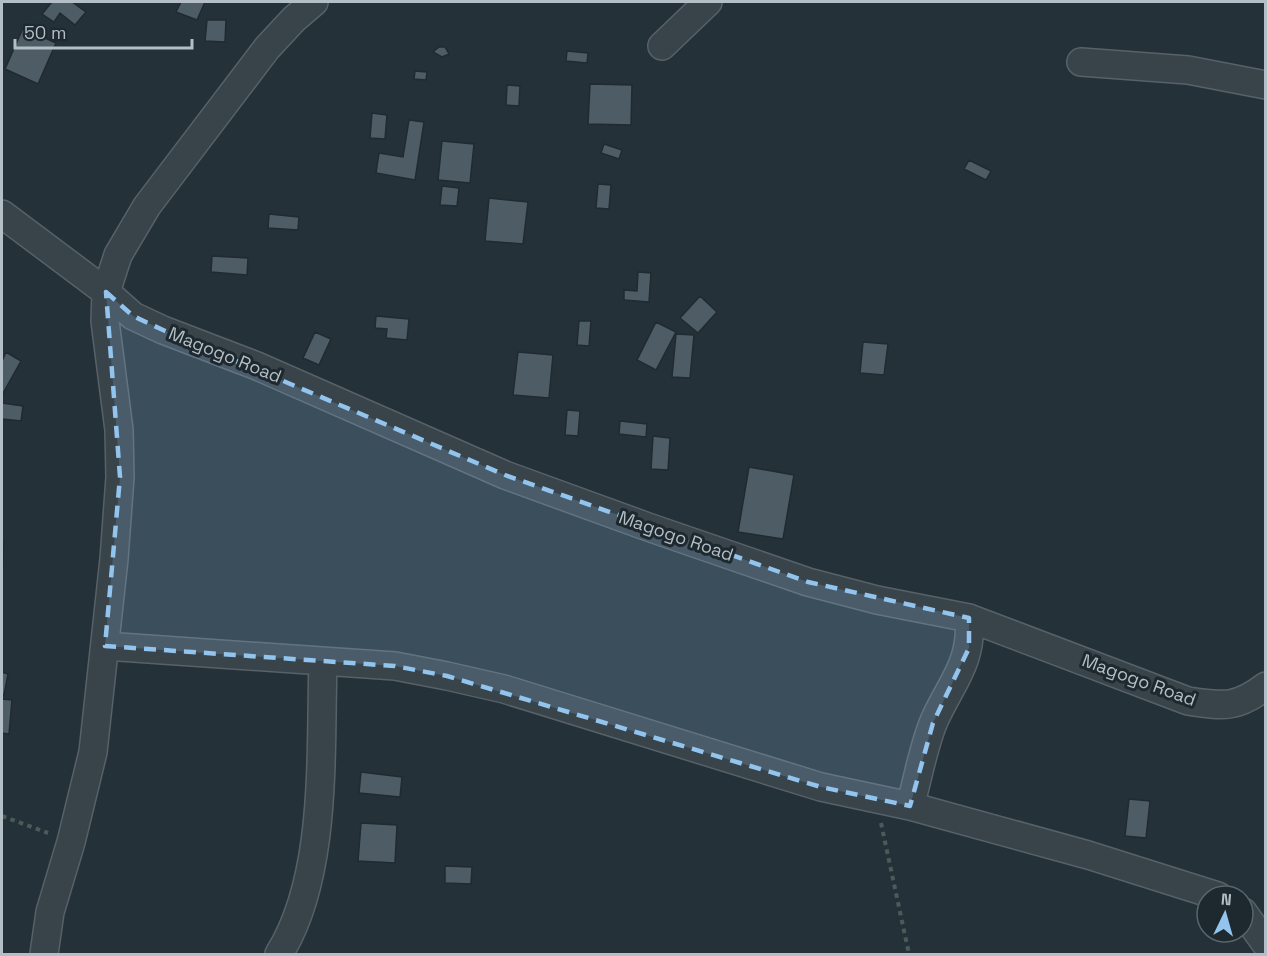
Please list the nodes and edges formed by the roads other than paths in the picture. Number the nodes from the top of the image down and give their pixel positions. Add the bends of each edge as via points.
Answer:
1 (314, 2) edge
2 (708, 2) edge
3 (662, 46) dead end
4 (1081, 62) dead end
5 (1266, 85) edge
6 (2, 214) edge
7 (106, 292) junction
8 (969, 618) junction
9 (105, 646) junction
10 (323, 662) junction
11 (1266, 686) edge
12 (910, 806) junction
13 (1195, 889) edge
14 (1255, 929) edge
15 (1266, 944) edge
16 (44, 954) edge
17 (279, 954) edge

1 - 7 street via 267,48 147,206 118,255
2 - 3 street
4 - 5 street via 1188,70
6 - 7 street, Magogo Road
7 - 8 street, Magogo Road via 133,316 163,330 257,366 505,475 808,582
7 - 9 street via 105,321 119,430 120,477
8 - 11 street, Magogo Road via 1188,701 1238,703
8 - 12 street via 969,648 933,723
9 - 10 street
9 - 16 street via 93,752 50,912
10 - 12 street via 395,666 504,689 821,787
10 - 17 street via 318,813 312,863 300,908
12 - 13 street
14 - 15 street

